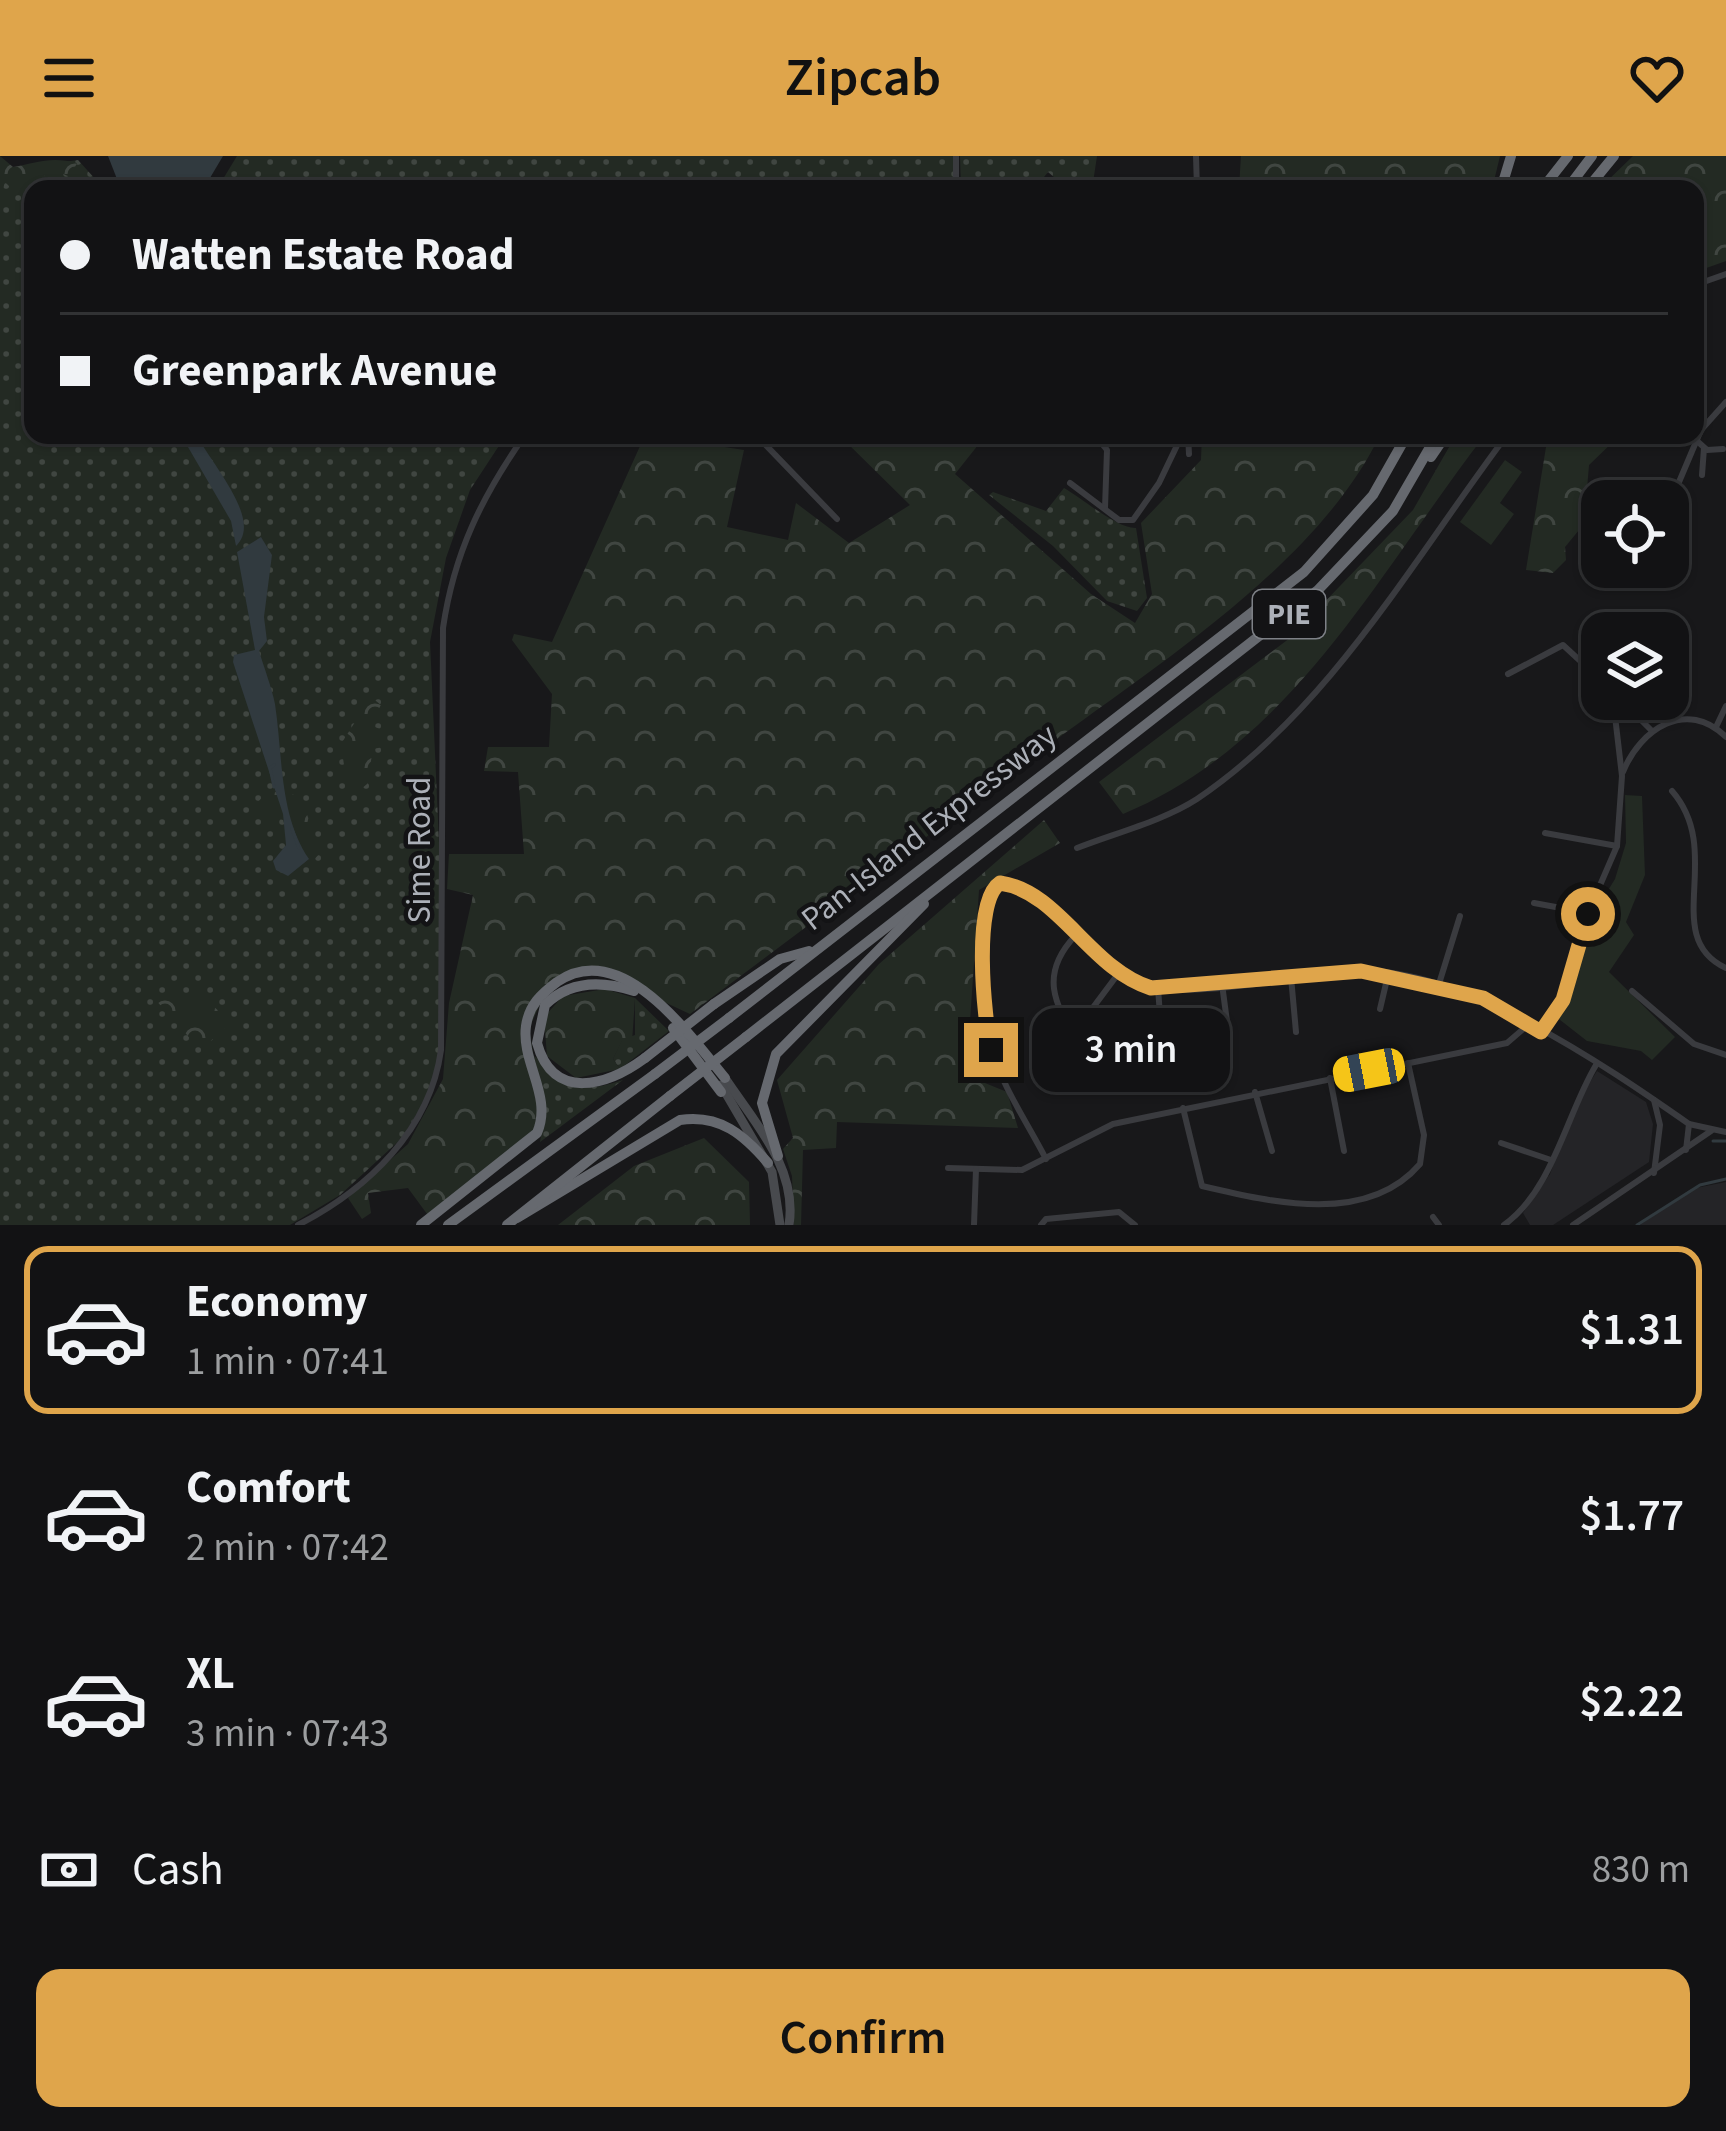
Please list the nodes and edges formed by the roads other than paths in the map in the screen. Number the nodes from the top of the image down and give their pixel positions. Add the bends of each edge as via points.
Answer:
1 (1568, 156) edge
2 (1592, 156) edge
3 (1617, 156) edge
4 (1549, 180) edge
5 (1574, 180) edge
6 (1594, 180) edge
7 (1726, 402) edge
8 (1704, 430) edge
9 (519, 444) edge
10 (769, 444) edge
11 (1102, 444) edge
12 (1180, 444) edge
13 (1187, 444) edge
14 (1402, 444) edge
15 (1432, 444) edge
16 (1439, 444) edge
17 (1500, 444) edge
18 (1694, 444) edge
19 (1700, 444) edge
20 (1704, 448) junction
21 (1723, 449) dead end
22 (1189, 454) dead end
23 (1418, 473) junction
24 (1702, 475) dead end
25 (1679, 480) edge
26 (1070, 483) dead end
27 (1105, 508) junction
28 (837, 519) dead end
29 (1581, 661) edge
30 (1508, 674) dead end
31 (1726, 706) edge
32 (1618, 720) edge
33 (1641, 720) edge
34 (1716, 727) junction
35 (1652, 730) junction
36 (1726, 737) edge
37 (1622, 776) junction
38 (1672, 790) dead end
39 (1544, 833) dead end
40 (1617, 846) junction
41 (1077, 848) dead end
42 (925, 902) junction
43 (1534, 903) dead end
44 (1588, 914) junction
45 (1460, 916) dead end
46 (1076, 937) junction
47 (813, 950) junction
48 (1726, 968) edge
49 (1118, 974) junction
50 (1388, 975) junction
51 (1291, 977) junction
52 (1222, 984) junction
53 (1438, 987) junction
54 (1158, 988) junction
55 (1632, 992) dead end
56 (1380, 1009) dead end
57 (1528, 1024) junction
58 (1296, 1032) dead end
59 (1541, 1032) junction
60 (1074, 1033) junction
61 (1230, 1044) dead end
62 (1726, 1055) edge
63 (1163, 1056) dead end
64 (1408, 1063) junction
65 (1596, 1065) junction
66 (1091, 1067) dead end
67 (724, 1078) junction
68 (1330, 1078) junction
69 (721, 1092) junction
70 (1256, 1092) junction
71 (1654, 1100) junction
72 (1183, 1108) junction
73 (1679, 1117) junction
74 (1689, 1124) junction
75 (1660, 1125) junction
76 (1711, 1131) junction
77 (1726, 1132) edge
78 (1502, 1143) dead end
79 (1272, 1151) dead end
80 (1344, 1151) dead end
81 (1686, 1151) junction
82 (1046, 1159) junction
83 (773, 1160) junction
84 (1551, 1160) junction
85 (948, 1168) dead end
86 (976, 1169) junction
87 (1654, 1173) junction
88 (1518, 1215) junction
89 (1433, 1217) dead end
90 (512, 1222) edge
91 (298, 1225) edge
92 (422, 1225) edge
93 (448, 1225) edge
94 (785, 1225) edge
95 (974, 1225) edge
96 (1041, 1225) edge
97 (1136, 1225) edge
98 (1439, 1225) edge
99 (1504, 1225) edge
100 (1523, 1225) edge
101 (1573, 1225) edge

1 - 4 highway
2 - 5 highway
3 - 6 highway
7 - 8 street
9 - 91 street, Sime Road via 477,509 443,628 441,1050 432,1094 382,1162
10 - 28 street
11 - 27 street
12 - 27 street via 1133,520
13 - 22 street
14 - 47 highway, Pan-Island Expressway / PIE via 1372,495 1304,572
15 - 23 highway, Pan-Island Expressway / PIE
16 - 23 highway
17 - 41 street via 1271,741 1193,802
18 - 25 street
19 - 20 street
20 - 21 street
20 - 24 street
23 - 42 highway, Pan-Island Expressway / PIE via 1318,590
26 - 27 street
29 - 30 street via 1563,644
31 - 34 street
32 - 37 street
33 - 35 street
34 - 35 street via 1679,720
34 - 36 street
35 - 37 street
37 - 40 street
38 - 48 street via 1698,821 1703,842 1696,932 1702,949
39 - 40 street
40 - 44 street
42 - 83 highway via 776,1054 762,1103
42 - 90 highway, Pan-Island Expressway / PIE, bridge
43 - 44 street
44 - 59 street via 1563,1000
45 - 53 street
46 - 49 street
46 - 60 street via 1058,956 1053,992
46 - 82 street via 1026,889 997,884 987,899 989,1042
47 - 69 highway, bridge via 780,958 714,1004 645,1058 600,1084 566,1082 540,1054 539,1017 553,997 579,986 636,992 665,1018
47 - 93 highway, Pan-Island Expressway / PIE, bridge
49 - 54 street
49 - 60 street
50 - 51 street
50 - 53 street
50 - 56 street
51 - 52 street
51 - 58 street
52 - 54 street
52 - 61 street
53 - 57 street via 1483,998
54 - 63 street
55 - 62 street via 1694,1044
57 - 59 street
57 - 64 street via 1507,1043
59 - 65 street
60 - 66 street
64 - 68 street
64 - 72 street via 1424,1135 1420,1164 1383,1198 1302,1209 1202,1186
65 - 71 street
65 - 84 street
67 - 69 main road
67 - 83 main road
67 - 92 highway via 637,986 593,972 567,976 542,993 526,1023 542,1100 536,1133
68 - 70 street
68 - 80 street
69 - 83 main road
70 - 72 street
70 - 79 street
71 - 73 street
71 - 75 street
72 - 82 street via 1112,1124
73 - 74 street
73 - 75 street
74 - 76 street
74 - 81 street
75 - 87 street
76 - 77 street
76 - 81 street
78 - 84 street
81 - 87 street
82 - 86 street via 1022,1170
83 - 90 highway via 731,1128 680,1120
83 - 94 main road
84 - 88 street
85 - 86 street
86 - 95 street
87 - 101 street
88 - 99 street
88 - 100 street
89 - 98 street
96 - 97 street via 1119,1212

